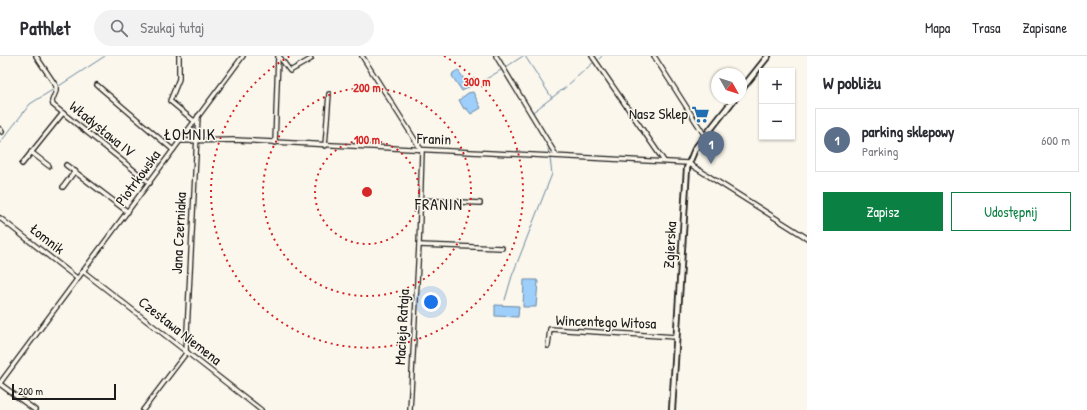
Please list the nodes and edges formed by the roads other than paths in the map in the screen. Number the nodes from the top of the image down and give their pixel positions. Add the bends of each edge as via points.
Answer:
1 (36, 56) edge
2 (180, 56) edge
3 (278, 56) edge
4 (362, 56) edge
5 (496, 56) edge
6 (592, 56) edge
7 (654, 56) edge
8 (768, 56) edge
9 (240, 57) edge
10 (312, 59) dead end
11 (747, 82) edge
12 (97, 85) dead end
13 (329, 94) dead end
14 (730, 104) edge
15 (62, 113) junction
16 (198, 116) junction
17 (194, 121) junction
18 (705, 136) junction
19 (196, 140) junction
20 (179, 141) junction
21 (275, 143) junction
22 (325, 146) junction
23 (173, 150) junction
24 (422, 151) junction
25 (31, 152) junction
26 (556, 156) junction
27 (664, 161) junction
28 (688, 163) junction
29 (22, 164) dead end
30 (66, 165) dead end
31 (48, 166) dead end
32 (75, 171) junction
33 (150, 183) junction
34 (63, 187) dead end
35 (420, 200) junction
36 (480, 203) dead end
37 (128, 212) junction
38 (0, 218) edge
39 (807, 238) edge
40 (419, 245) junction
41 (502, 248) dead end
42 (84, 272) junction
43 (78, 279) junction
44 (676, 337) junction
45 (548, 346) dead end
46 (187, 352) junction
47 (0, 383) edge
48 (35, 410) edge
49 (143, 410) edge
50 (261, 410) edge
51 (410, 410) edge
52 (672, 410) edge

1 - 15 street, Władysława IV via 56,86 52,101
2 - 17 street via 179,80 170,101
3 - 10 street via 290,71
3 - 21 street
4 - 24 street
5 - 26 street
6 - 27 street
7 - 18 street
8 - 11 main road
9 - 16 street, Piotrkowska
12 - 23 street
13 - 22 street
14 - 18 main road, Zgierska
15 - 25 street
15 - 33 street, Władysława IV
16 - 17 street, Piotrkowska
16 - 19 street, Jana Czerniaka
17 - 20 street, Piotrkowska
18 - 28 main road, Zgierska
19 - 20 street, Franin
19 - 21 street, Franin
19 - 46 street, Jana Czerniaka
20 - 23 street, Piotrkowska
21 - 22 street, Franin
22 - 24 street, Franin
23 - 33 street, Piotrkowska
24 - 26 street, Franin
24 - 35 street, Macieja Rataja
25 - 29 street
25 - 31 street
26 - 27 street, Franin
27 - 28 street, Franin
28 - 39 street
28 - 44 main road, Zgierska
30 - 32 street
32 - 34 street
32 - 37 street
33 - 37 street, Piotrkowska
35 - 36 street
35 - 40 street, Macieja Rataja
37 - 42 street, Piotrkowska
38 - 43 street, Łomnik
40 - 41 street
40 - 51 street, Macieja Rataja
42 - 43 street, Piotrkowska
42 - 46 street, Czesława Niemena
43 - 47 street, Piotrkowska
44 - 45 street, Wincentego Witosa via 550,329
44 - 52 main road, Zgierska
46 - 49 street
46 - 50 street, Czesława Niemena
47 - 48 street

